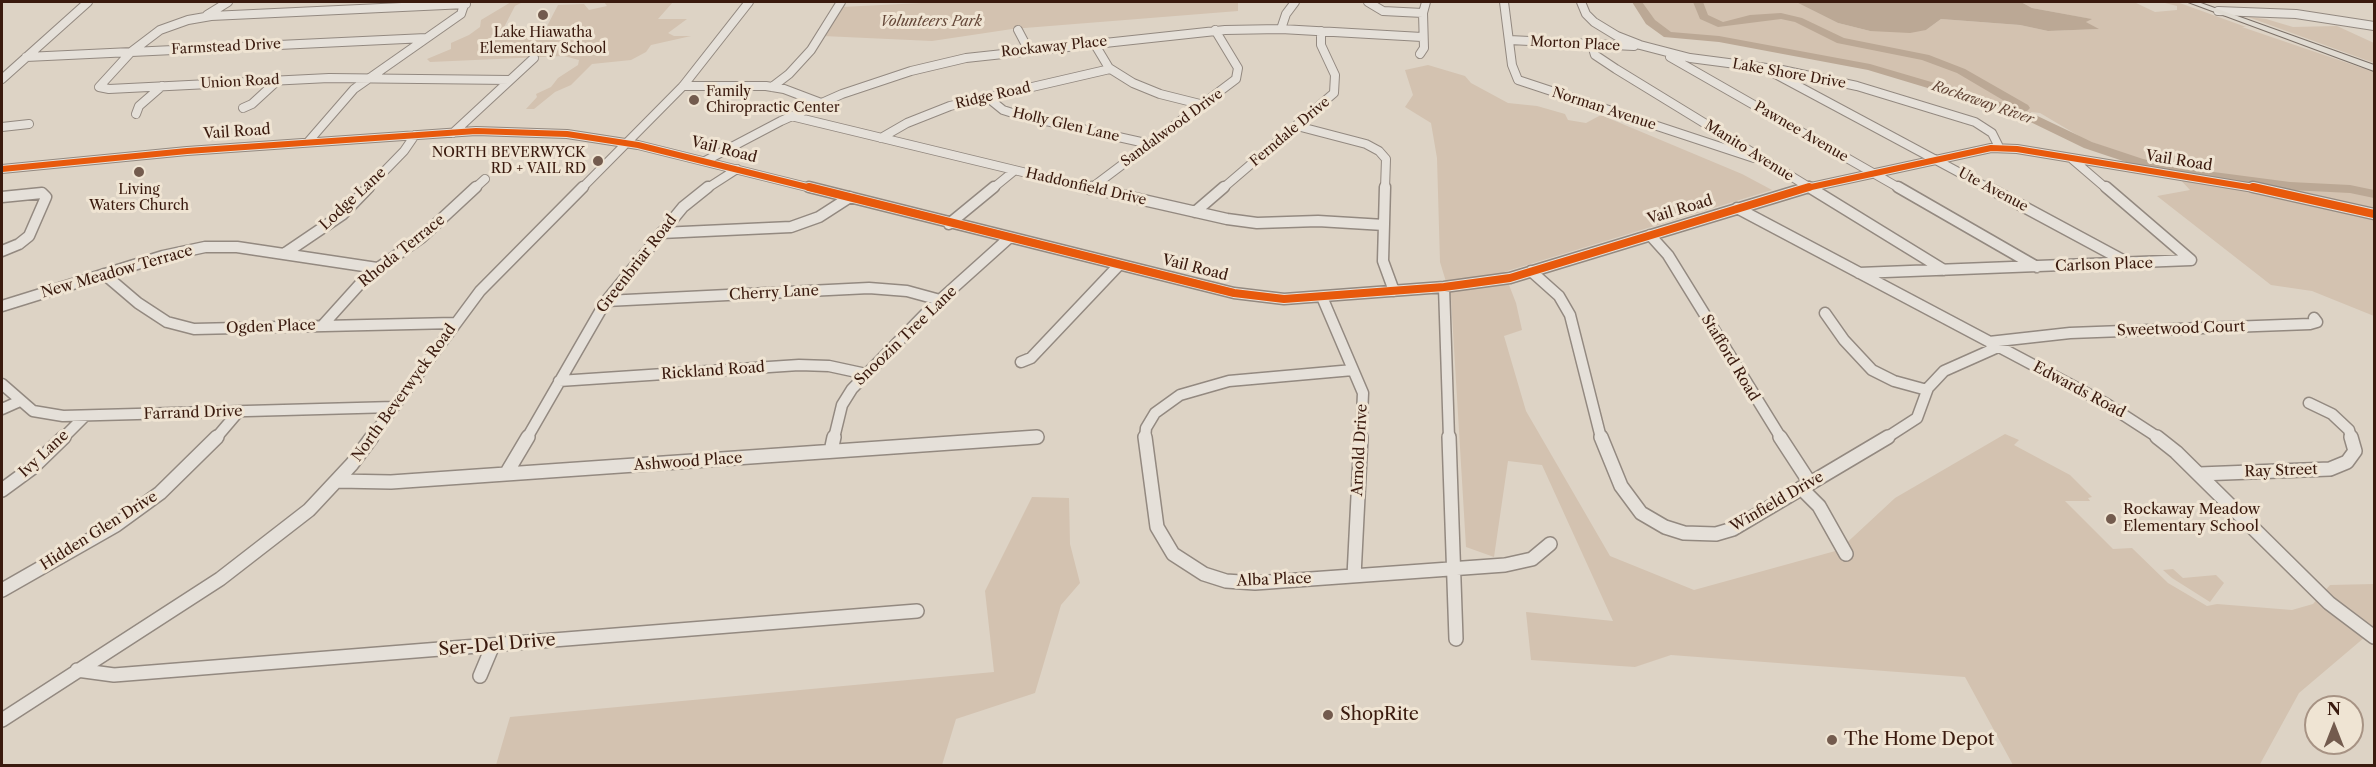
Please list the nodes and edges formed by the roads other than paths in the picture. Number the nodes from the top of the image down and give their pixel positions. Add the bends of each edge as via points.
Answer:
1 (88, 2) edge
2 (228, 2) edge
3 (749, 2) edge
4 (841, 2) edge
5 (1295, 2) edge
6 (1368, 2) edge
7 (1426, 2) edge
8 (1504, 2) edge
9 (1581, 2) edge
10 (2192, 2) edge
11 (465, 3) edge
12 (2218, 11) junction
13 (1424, 13) junction
14 (201, 17) junction
15 (2374, 26) edge
16 (1281, 29) junction
17 (1018, 30) dead end
18 (1215, 30) junction
19 (1321, 32) junction
20 (1422, 37) junction
21 (426, 38) junction
22 (1509, 40) junction
23 (1094, 43) junction
24 (1592, 45) junction
25 (1640, 45) junction
26 (1028, 50) junction
27 (1658, 51) junction
28 (131, 52) junction
29 (1420, 54) dead end
30 (26, 57) junction
31 (534, 58) dead end
32 (1760, 66) junction
33 (2374, 68) edge
34 (1110, 69) junction
35 (2, 79) edge
36 (367, 79) junction
37 (510, 80) junction
38 (277, 81) junction
39 (162, 86) junction
40 (683, 86) junction
41 (772, 87) junction
42 (987, 97) junction
43 (821, 103) junction
44 (1204, 105) junction
45 (243, 108) dead end
46 (136, 114) dead end
47 (791, 116) junction
48 (29, 124) dead end
49 (1297, 126) junction
50 (2, 127) edge
51 (453, 133) junction
52 (415, 135) junction
53 (881, 138) junction
54 (308, 142) junction
55 (625, 142) junction
56 (1150, 144) junction
57 (1999, 147) junction
58 (2071, 158) junction
59 (1935, 160) junction
60 (705, 161) junction
61 (1766, 161) junction
62 (2, 169) edge
63 (737, 169) junction
64 (1014, 171) junction
65 (1874, 174) junction
66 (485, 179) dead end
67 (1809, 188) junction
68 (1090, 189) junction
69 (2, 197) edge
70 (850, 197) junction
71 (1737, 208) junction
72 (1195, 212) junction
73 (2374, 214) edge
74 (949, 224) junction
75 (1384, 225) junction
76 (661, 233) junction
77 (1650, 235) junction
78 (1009, 238) junction
79 (2, 251) edge
80 (284, 254) junction
81 (2130, 264) junction
82 (1119, 265) junction
83 (2037, 267) junction
84 (376, 268) junction
85 (1944, 270) junction
86 (1530, 271) junction
87 (1859, 273) junction
88 (104, 274) junction
89 (1444, 287) junction
90 (1394, 291) junction
91 (1322, 297) junction
92 (940, 300) junction
93 (606, 301) junction
94 (2, 306) edge
95 (1825, 313) dead end
96 (2314, 318) dead end
97 (454, 323) junction
98 (322, 326) junction
99 (2040, 336) joint
100 (1993, 344) junction
101 (1021, 362) dead end
102 (1353, 370) junction
103 (866, 374) junction
104 (559, 381) junction
105 (2, 384) edge
106 (1927, 390) junction
107 (20, 401) junction
108 (2309, 403) dead end
109 (394, 406) junction
110 (2, 409) edge
111 (239, 411) junction
112 (85, 416) junction
113 (1037, 437) dead end
114 (831, 452) junction
115 (506, 474) junction
116 (2199, 474) junction
117 (338, 481) junction
118 (1805, 486) junction
119 (2, 490) edge
120 (1550, 544) dead end
121 (1846, 554) dead end
122 (1453, 568) junction
123 (1354, 576) junction
124 (2, 591) edge
125 (917, 611) dead end
126 (2374, 637) edge
127 (1456, 639) dead end
128 (493, 645) junction
129 (77, 670) junction
130 (480, 676) dead end
131 (2, 720) edge

1 - 30 street
2 - 14 street
3 - 40 street, North Beverwyck Road
4 - 41 street via 811,50
5 - 16 street
6 - 13 street via 1383,11
7 - 13 street
8 - 22 street, Norman Avenue
9 - 25 street, Lake Shore Drive via 1594,22
10 - 12 main road
11 - 14 street
11 - 21 street via 461,14
12 - 15 street via 2296,14
12 - 33 main road
13 - 20 street
14 - 28 street, Union Road via 165,27
16 - 18 street, Rockaway Place
16 - 19 street, Rockaway Place
17 - 26 street
18 - 23 street, Rockaway Place
18 - 44 street, Sandalwood Drive via 1239,73 1231,86
19 - 20 street, Rockaway Place
19 - 49 street, Ferndale Drive via 1321,45 1335,75 1335,88 1331,97
20 - 29 street via 1424,48
21 - 28 street, Farmstead Drive
21 - 36 street
22 - 24 street, Morton Place
22 - 61 street, Norman Avenue via 1516,76 1521,81
23 - 26 street, Rockaway Place
23 - 34 street
24 - 25 street, Morton Place
24 - 61 street, Manito Avenue via 1598,58
25 - 27 street, Lake Shore Drive
26 - 43 street, Rockaway Place via 931,66
27 - 32 street, Lake Shore Drive
27 - 65 street, Pawnee Avenue
28 - 30 street, Farmstead Drive
28 - 39 street, Union Road via 100,88
30 - 35 street
31 - 37 street
32 - 57 street, Lake Shore Drive via 1857,86 1970,120 1988,130
32 - 59 street, Ute Avenue
34 - 42 street, Ridge Road
34 - 44 street via 1149,90
36 - 37 street, Union Road
36 - 38 street, Union Road
36 - 54 street
37 - 51 street
38 - 39 street, Union Road
38 - 45 street
39 - 46 street via 138,106
40 - 41 street
40 - 55 street, North Beverwyck Road
41 - 43 street
42 - 53 street, Ridge Road via 928,114
42 - 56 street, Holly Glen Lane via 1003,110 1019,115
43 - 47 street, Rockaway Place
44 - 56 street, Sandalwood Drive
47 - 53 street, Haddonfield Drive
47 - 60 street, Rockaway Place
48 - 50 street
49 - 72 street, Ferndale Drive
49 - 75 street via 1358,141 1383,155 1387,161
51 - 52 street, Vail Road
51 - 55 street, Vail Road via 531,131
52 - 54 street, Vail Road
52 - 80 street, Lodge Lane via 343,214
53 - 64 street, Haddonfield Drive
54 - 62 street, Vail Road
55 - 60 street, Vail Road
55 - 97 street, North Beverwyck Road via 480,291
56 - 68 street, Sandalwood Drive
57 - 58 street, Vail Road
57 - 59 street, Vail Road
58 - 73 street, Vail Road via 2260,189
58 - 81 street, Carlson Place via 2191,260
59 - 65 street, Vail Road
59 - 81 street, Ute Avenue
60 - 63 street, Vail Road
61 - 67 street, Manito Avenue
63 - 70 street, Vail Road
63 - 76 street, Greenbriar Road via 693,197
64 - 68 street, Haddonfield Drive
64 - 74 street
65 - 67 street, Vail Road
65 - 83 street, Pawnee Avenue
66 - 84 street, Rhoda Terrace via 421,238
67 - 71 street, Vail Road
67 - 85 street, Manito Avenue
68 - 72 street, Haddonfield Drive
69 - 79 street via 42,193 46,197 27,239
70 - 74 street, Vail Road
70 - 76 street via 819,217 791,226
71 - 77 street, Vail Road
71 - 87 street, Edwards Road
72 - 75 street, Haddonfield Drive via 1257,223
74 - 78 street, Vail Road
75 - 90 street via 1384,268
76 - 93 street, Greenbriar Road
77 - 86 street, Vail Road
77 - 118 street, Stafford Road via 1668,255
78 - 82 street, Vail Road
78 - 92 street, Snoozin Tree Lane
80 - 84 street, New Meadow Terrace
80 - 88 street, New Meadow Terrace via 205,247
81 - 83 street, Carlson Place
82 - 91 street, Vail Road via 1250,296
82 - 101 street via 1031,358
83 - 85 street, Carlson Place
84 - 98 street, Rhoda Terrace
85 - 87 street, Carlson Place
86 - 89 street, Vail Road via 1485,283
86 - 118 street, Winfield Drive via 1559,296 1570,315 1598,430 1622,486 1641,513 1672,530 1716,534 1733,529
87 - 100 street, Edwards Road
88 - 94 street, New Meadow Terrace
88 - 98 street, Ogden Place via 138,303 180,326
89 - 90 street, Vail Road
89 - 122 street
90 - 91 street, Vail Road
91 - 102 street, Arnold Drive
92 - 93 street, Cherry Lane via 907,291 869,288
92 - 103 street, Snoozin Tree Lane
93 - 104 street, Greenbriar Road
95 - 106 street via 1872,370
96 - 99 street, Sweetwood Court via 2317,322 2310,324
97 - 98 street, Ogden Place
97 - 109 street, North Beverwyck Road
99 - 100 street, Winfield Drive
100 - 106 street, Winfield Drive via 1944,371
100 - 116 street, Edwards Road via 2135,421
102 - 123 street, Arnold Drive via 1363,393
102 - 123 street, Alba Place via 1229,381 1189,391 1155,413 1145,436 1157,526 1164,543 1181,561 1204,574 1240,583
103 - 104 street, Rickland Road via 829,366 798,366
103 - 114 street, Snoozin Tree Lane via 842,405
104 - 115 street, Greenbriar Road
105 - 107 street, Farrand Drive
106 - 118 street, Winfield Drive via 1917,418
107 - 110 street
107 - 112 street, Farrand Drive via 41,414
108 - 116 street, Ray Street via 2332,414 2349,430 2355,452 2347,462 2330,470
109 - 111 street, Farrand Drive
109 - 117 street, North Beverwyck Road
111 - 112 street, Farrand Drive
111 - 124 street, Hidden Glen Drive via 202,454 147,504
112 - 119 street, Ivy Lane via 32,468
113 - 114 street, Ashwood Place
114 - 115 street, Ashwood Place
115 - 117 street, Ashwood Place via 391,482
116 - 126 street, Edwards Road via 2329,603
117 - 129 street, North Beverwyck Road via 254,555
118 - 121 street, Stafford Road
120 - 122 street, Alba Place via 1542,553 1519,562
122 - 123 street, Alba Place
122 - 127 street
125 - 128 street, Ser-Del Drive
128 - 129 street, Ser-Del Drive via 114,675
128 - 130 street
129 - 131 street, North Beverwyck Road

